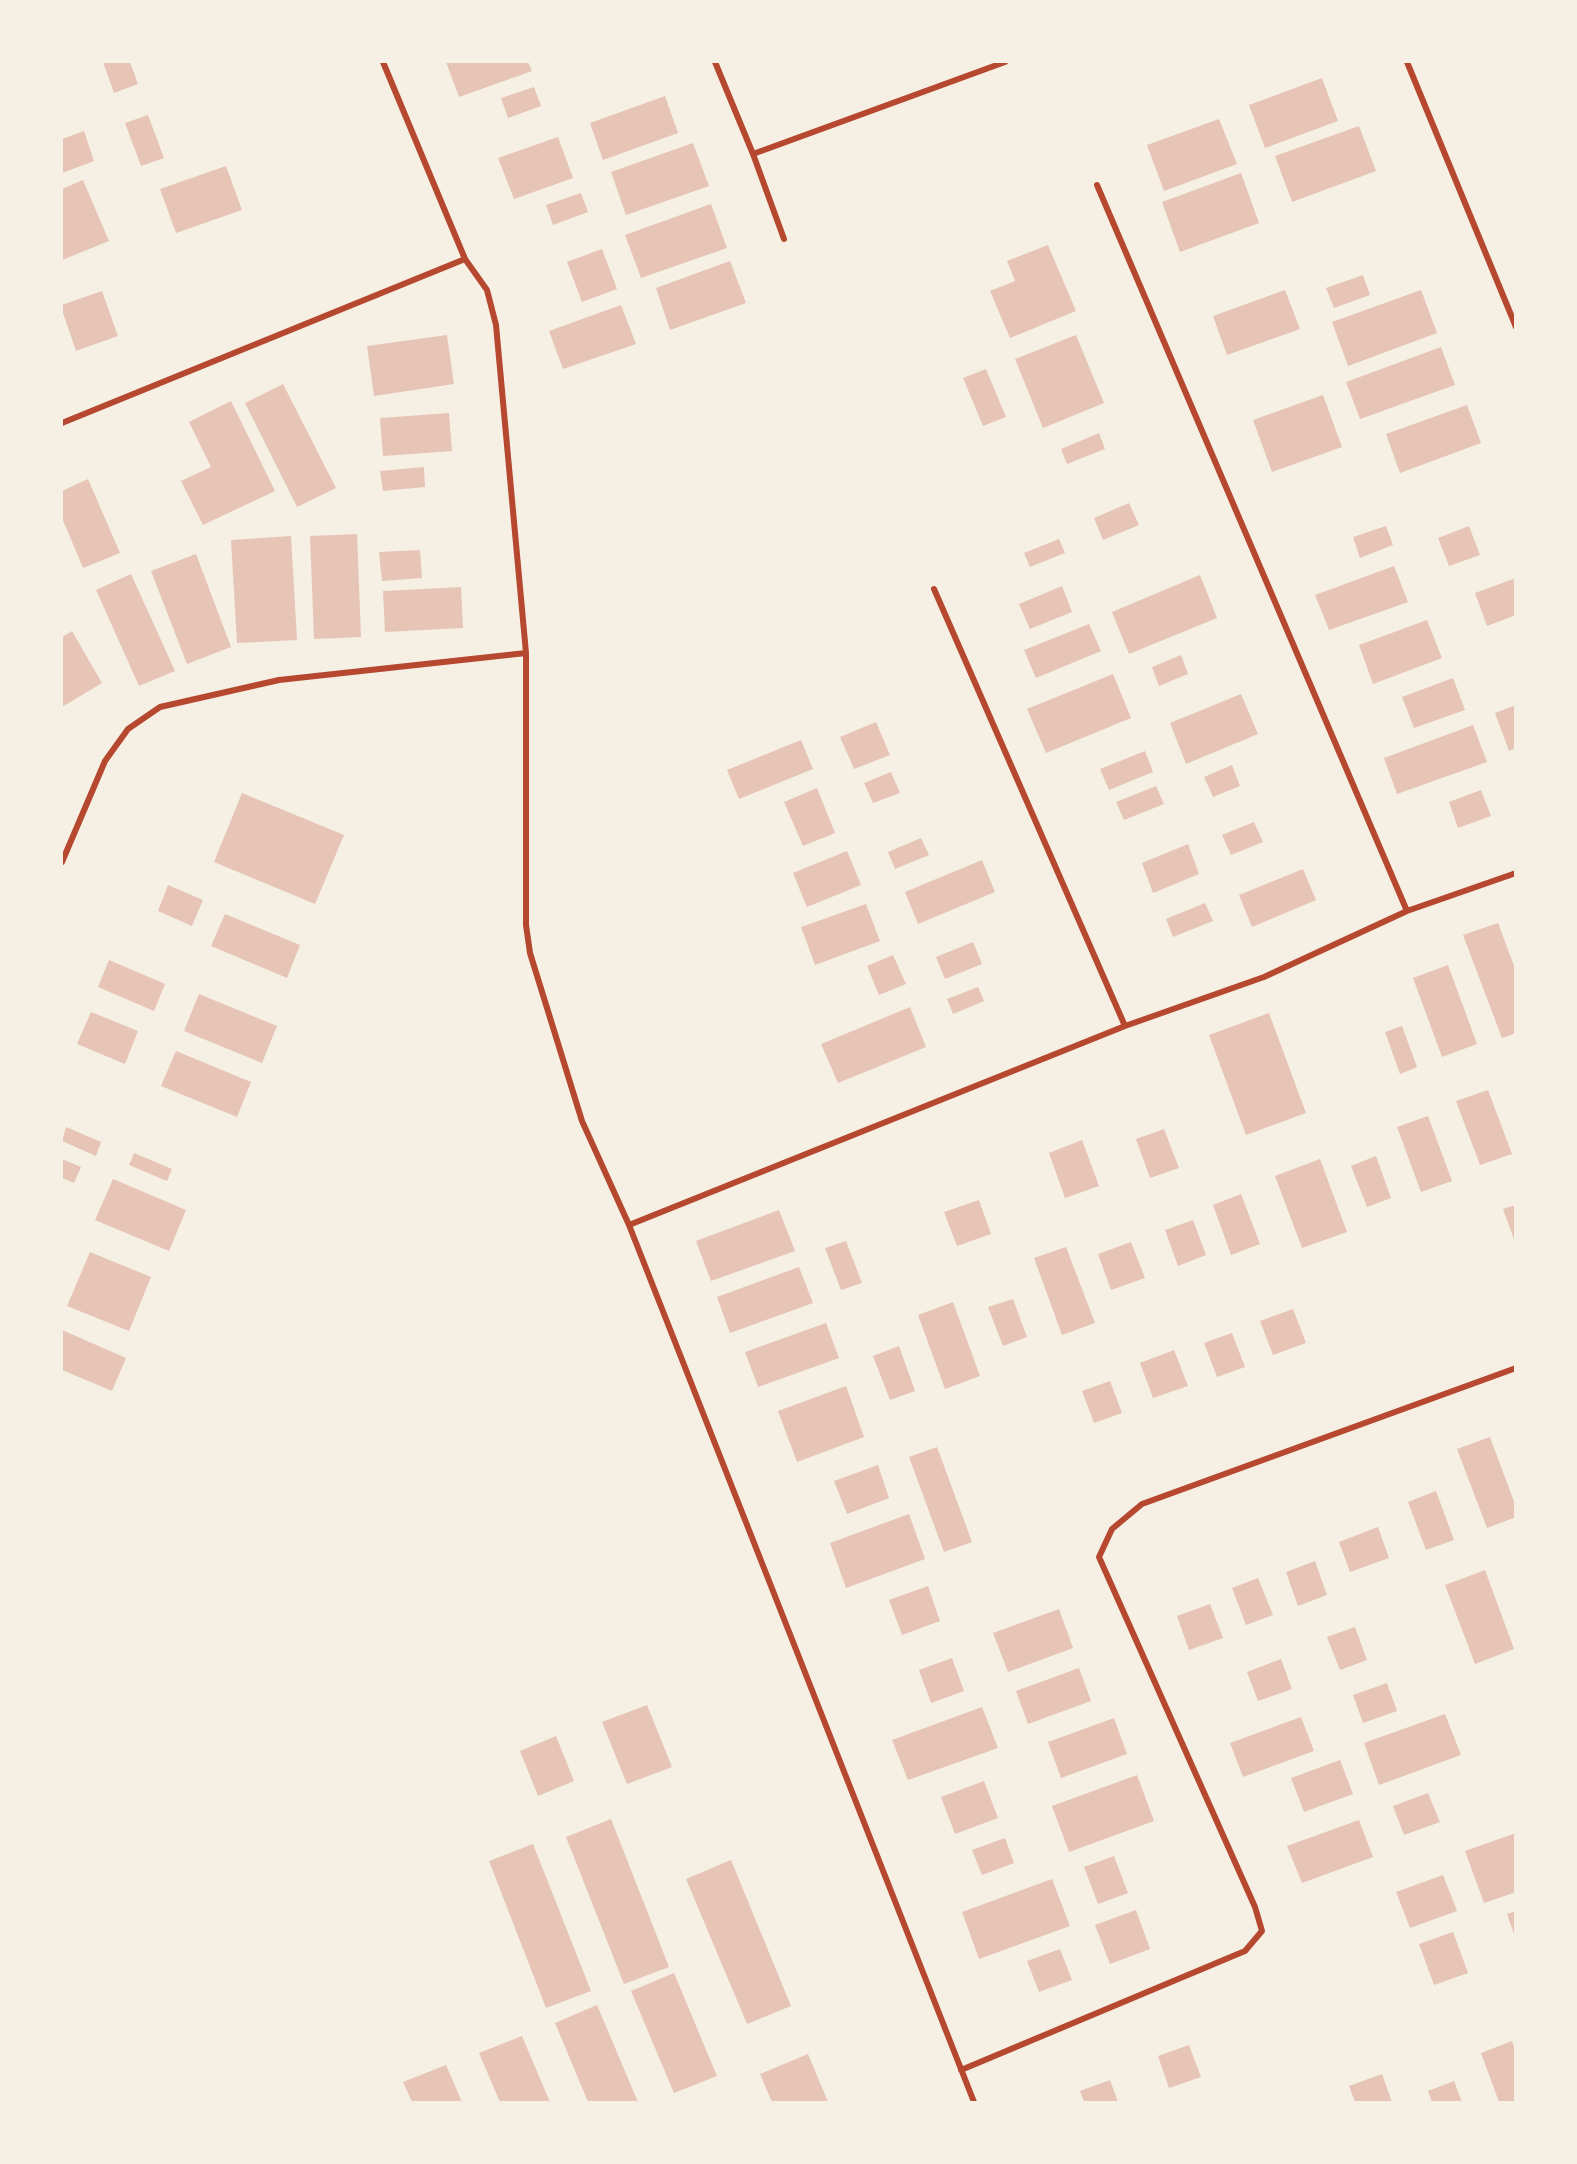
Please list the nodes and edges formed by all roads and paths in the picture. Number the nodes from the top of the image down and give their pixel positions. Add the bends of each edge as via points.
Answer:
1 (383, 62) edge
2 (715, 62) edge
3 (1005, 62) edge
4 (1407, 62) edge
5 (753, 154) junction
6 (1097, 185) dead end
7 (784, 239) dead end
8 (465, 259) junction
9 (1515, 327) edge
10 (62, 423) edge
11 (934, 589) dead end
12 (526, 653) junction
13 (62, 862) edge
14 (1515, 873) edge
15 (1407, 911) junction
16 (1125, 1026) junction
17 (629, 1226) junction
18 (1515, 1368) edge
19 (961, 2070) junction
20 (974, 2103) edge

1 - 8 street
2 - 5 street
3 - 5 street
4 - 9 street
5 - 7 street
6 - 15 street
8 - 10 street
8 - 12 street via 487,290 495,325
11 - 16 street
12 - 13 street via 279,680 160,707 128,729 105,761
12 - 17 street via 527,938 582,1121
14 - 15 street
15 - 16 street via 1264,977
16 - 17 street
17 - 19 street
18 - 19 street via 1142,1504 1112,1529 1099,1557 1255,1907 1262,1931 1245,1951
19 - 20 street

